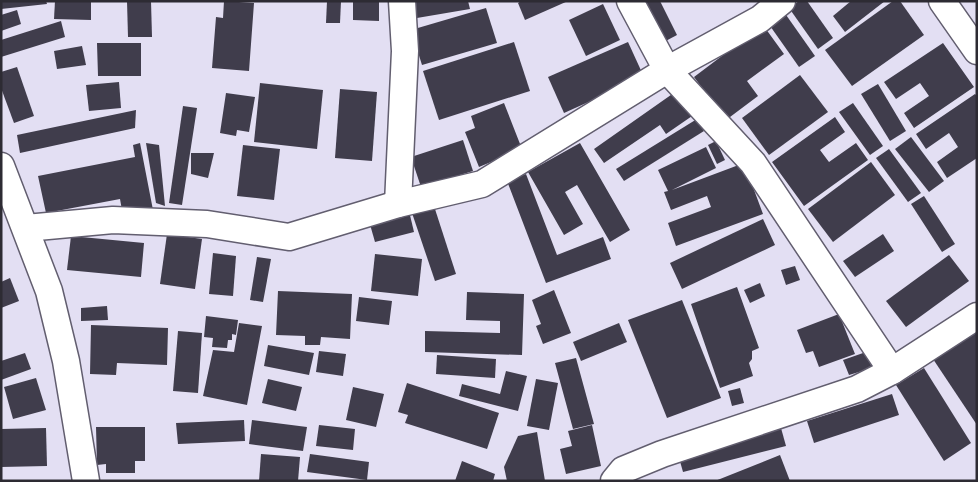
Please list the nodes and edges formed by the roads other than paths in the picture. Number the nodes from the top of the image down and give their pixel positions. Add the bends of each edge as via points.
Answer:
1 (402, 1) edge
2 (630, 1) edge
3 (782, 1) edge
4 (942, 1) edge
5 (977, 51) edge
6 (667, 70) junction
7 (1, 166) edge
8 (398, 204) junction
9 (26, 228) junction
10 (977, 316) edge
11 (892, 371) junction
12 (86, 481) edge
13 (614, 481) edge

1 - 8 street via 405,51
2 - 6 street
3 - 6 street via 760,19
4 - 5 street
6 - 8 street via 482,184
6 - 11 street via 753,164
7 - 9 street
8 - 9 street via 289,237 207,224 114,220
9 - 12 street via 49,291 66,361
10 - 11 street
11 - 13 street via 849,392 662,454 623,470

